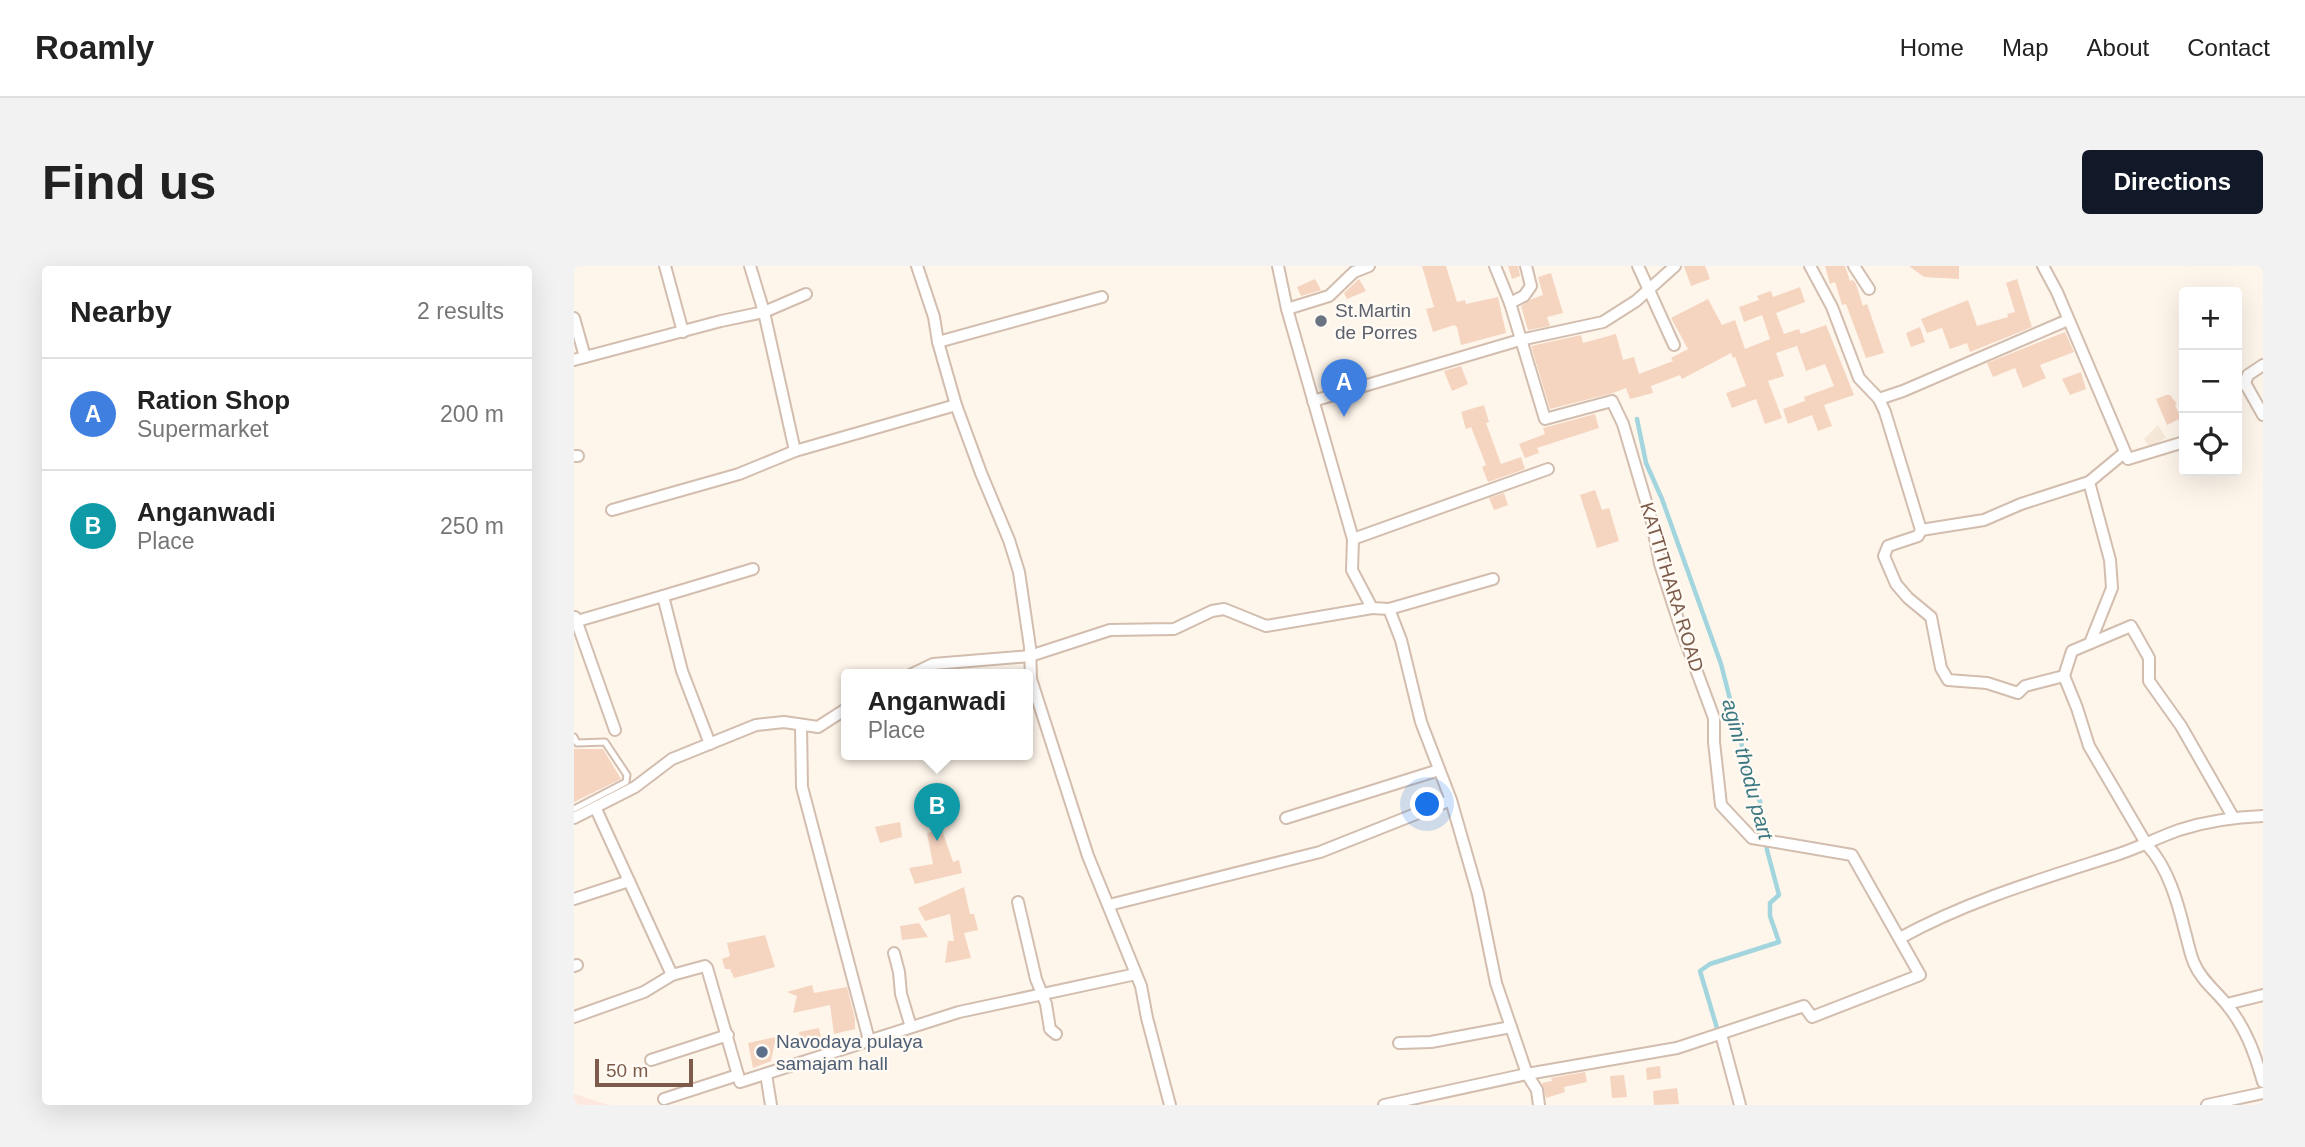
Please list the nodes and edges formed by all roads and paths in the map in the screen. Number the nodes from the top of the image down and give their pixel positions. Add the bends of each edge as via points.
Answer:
1 (665, 266) edge
2 (750, 266) edge
3 (917, 266) edge
4 (1278, 266) edge
5 (1369, 266) edge
6 (1495, 266) edge
7 (1526, 266) edge
8 (1638, 266) edge
9 (1675, 266) edge
10 (1810, 266) edge
11 (1854, 266) edge
12 (2043, 266) edge
13 (1869, 289) dead end
14 (1647, 290) junction
15 (806, 294) dead end
16 (1102, 297) dead end
17 (1510, 303) junction
18 (1287, 309) junction
19 (764, 312) junction
20 (574, 318) edge
21 (2068, 320) junction
22 (683, 331) junction
23 (1520, 340) junction
24 (938, 342) junction
25 (1674, 345) dead end
26 (579, 359) edge
27 (2263, 365) edge
28 (2242, 383) edge
29 (2242, 385) edge
30 (1879, 399) junction
31 (1313, 401) junction
32 (956, 405) junction
33 (2263, 415) edge
34 (2179, 444) edge
35 (795, 452) junction
36 (2124, 453) junction
37 (1548, 469) dead end
38 (2089, 482) junction
39 (612, 510) dead end
40 (1921, 530) junction
41 (1353, 539) junction
42 (753, 569) dead end
43 (1493, 579) dead end
44 (663, 596) junction
45 (1372, 608) junction
46 (1389, 609) junction
47 (575, 619) edge
48 (2090, 643) junction
49 (1030, 656) junction
50 (929, 669) edge
51 (1031, 669) edge
52 (2064, 676) junction
53 (1033, 685) edge
54 (841, 712) edge
55 (801, 725) junction
56 (615, 730) dead end
57 (574, 737) edge
58 (710, 744) junction
59 (1439, 770) junction
60 (1451, 800) junction
61 (574, 809) edge
62 (596, 809) junction
63 (2263, 816) edge
64 (2233, 817) junction
65 (574, 818) edge
66 (1286, 818) dead end
67 (2147, 845) junction
68 (629, 881) junction
69 (574, 899) edge
70 (1018, 902) dead end
71 (1109, 905) junction
72 (1900, 939) junction
73 (894, 953) dead end
74 (1136, 974) junction
75 (672, 975) junction
76 (1041, 994) junction
77 (2263, 995) edge
78 (2227, 1004) junction
79 (574, 1017) edge
80 (911, 1027) junction
81 (1511, 1027) junction
82 (1056, 1034) dead end
83 (1721, 1034) junction
84 (728, 1035) junction
85 (869, 1040) junction
86 (1399, 1043) dead end
87 (652, 1059) dead end
88 (738, 1074) junction
89 (766, 1074) junction
90 (1527, 1074) junction
91 (2263, 1082) edge
92 (2263, 1093) edge
93 (664, 1099) dead end
94 (771, 1105) edge
95 (1170, 1105) edge
96 (1384, 1105) edge
97 (1539, 1105) edge
98 (1740, 1105) edge
99 (2207, 1105) edge

1 - 22 street
2 - 19 street
3 - 24 street
4 - 18 street
5 - 18 street via 1354,272 1329,296
6 - 17 street, KATTITHARA ROAD
7 - 17 street via 1531,286
8 - 14 street
9 - 14 street
10 - 30 street via 1832,307 1859,378
11 - 13 street
12 - 21 street
14 - 23 street via 1603,322
14 - 25 street
15 - 19 street
16 - 24 street
17 - 23 street, KATTITHARA ROAD
18 - 31 street
19 - 22 street
19 - 35 street
20 - 26 street
21 - 30 street
21 - 36 street
22 - 26 street
23 - 31 street
23 - 72 street, KATTITHARA ROAD via 1545,419 1612,401 1623,424 1660,564 1714,718 1721,805 1752,838 1852,855
24 - 32 street
27 - 28 street
29 - 33 street
30 - 40 street
31 - 41 street
32 - 35 street
32 - 49 street via 1019,572
34 - 36 street via 2128,459
35 - 39 street via 739,474
36 - 38 street
37 - 41 street
38 - 40 street via 1984,520
38 - 48 street via 2110,560 2112,588
40 - 52 street via 1918,536 1888,546 1884,556 1896,584 1931,617 1941,668 1948,680 1987,682 2018,692
41 - 45 street via 1352,570
42 - 44 street
43 - 46 street
44 - 47 street
44 - 58 street via 682,671
45 - 46 street
45 - 49 street via 1266,626 1224,609 1174,629 1110,630
46 - 59 street
47 - 56 street
48 - 52 street via 2072,651
48 - 64 street via 2131,626 2148,658 2149,681 2181,726
49 - 50 street via 933,664
49 - 51 street
52 - 67 street via 2089,746
53 - 71 street via 1088,856
54 - 55 street via 818,727
55 - 58 street via 757,726
55 - 85 street via 802,787
57 - 61 lane via 577,743 604,742 627,775 626,782
58 - 62 street via 672,759
59 - 60 street
59 - 66 street
60 - 71 street via 1320,852
60 - 81 street
62 - 65 street
62 - 68 street
63 - 64 street
64 - 67 street via 2177,831
67 - 72 street via 2014,887
67 - 78 street via 2155,853 2181,915 2193,962
68 - 69 street
68 - 75 street
70 - 76 street
71 - 74 street
72 - 83 street via 1920,975 1812,1017 1804,1006
73 - 80 street
74 - 76 street
74 - 95 street
75 - 79 street via 644,992
75 - 84 street via 706,966
76 - 80 street
76 - 82 street
77 - 78 street
78 - 91 street via 2254,1049
80 - 85 street
81 - 86 street via 1431,1042
81 - 90 street
83 - 90 street via 1642,1056
83 - 98 street
84 - 87 street
84 - 88 street
85 - 89 street
88 - 89 street via 740,1082
88 - 93 street
89 - 94 street
90 - 96 street
90 - 97 street via 1537,1090
92 - 99 street

